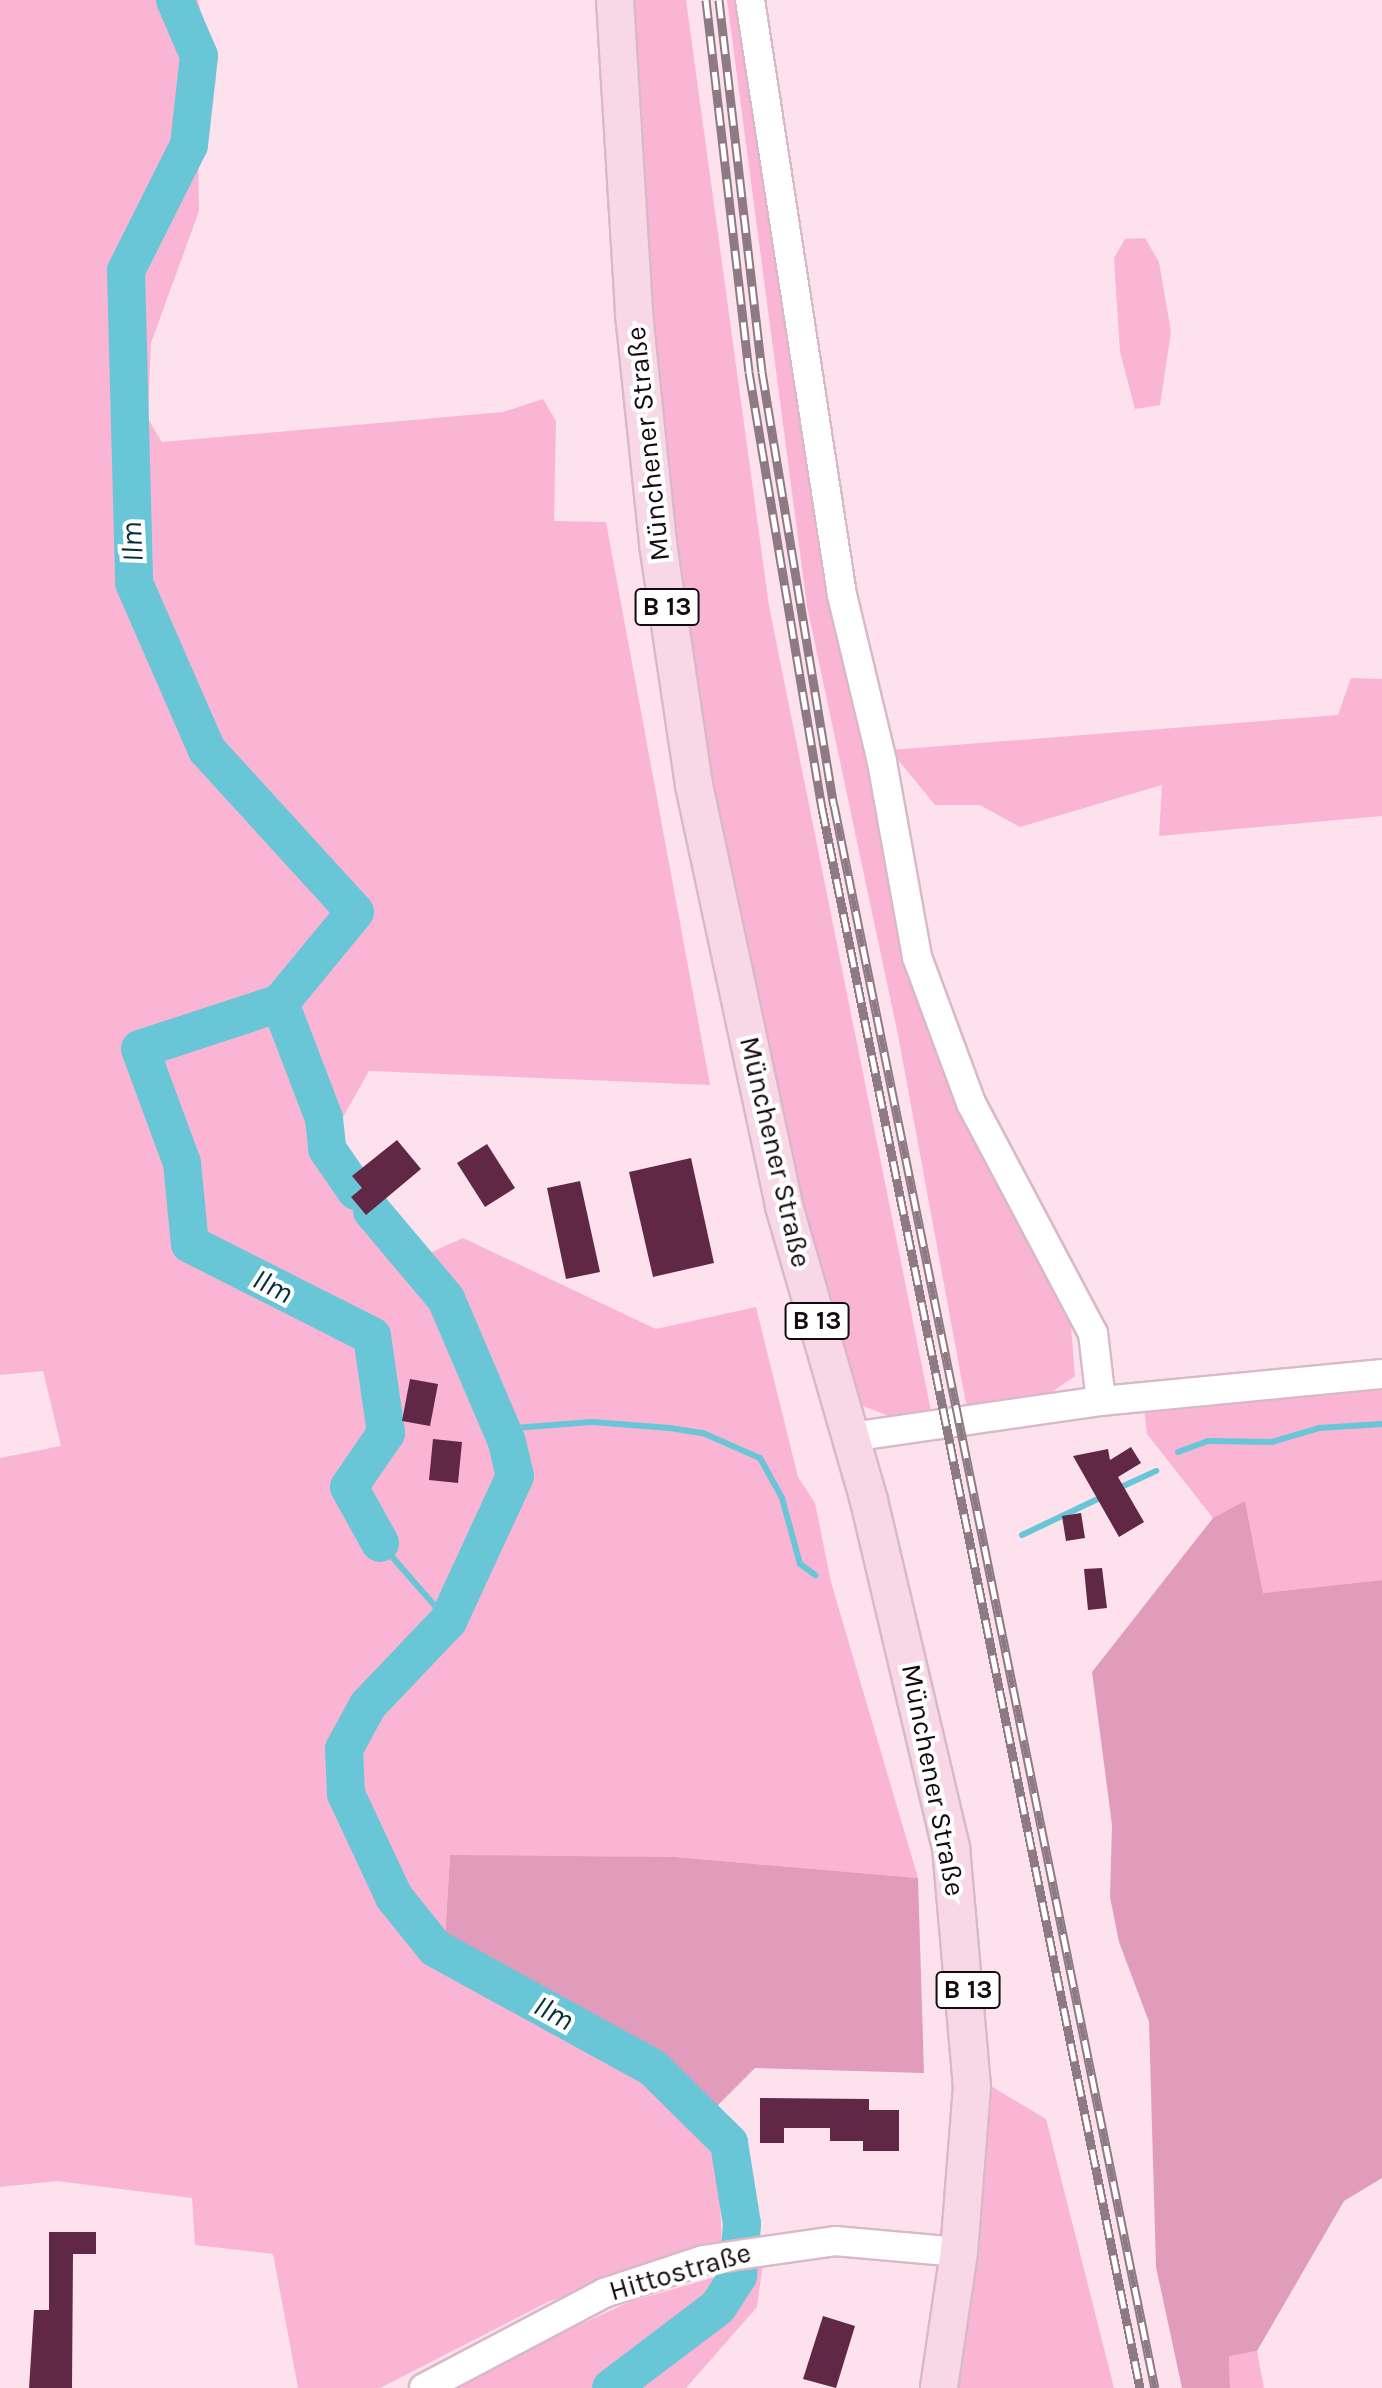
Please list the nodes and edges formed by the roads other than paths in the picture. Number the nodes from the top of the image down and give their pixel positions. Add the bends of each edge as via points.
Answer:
1 (615, 0) edge
2 (750, 0) edge
3 (1382, 1374) edge
4 (1101, 1401) junction
5 (851, 1437) junction
6 (959, 2252) junction
7 (424, 2388) edge
8 (939, 2388) edge

1 - 5 main road, Münchener Straße / B 13 via 634,314 658,544 694,785 784,1206
2 - 4 street via 842,595 882,762 917,957 971,1103 1093,1333
3 - 4 street
4 - 5 street
5 - 6 main road, Münchener Straße / B 13 via 951,1847 972,2087
6 - 7 street, Hittostraße via 835,2241 776,2245 703,2260 604,2293
6 - 8 main road, Münchener Straße / B 13

